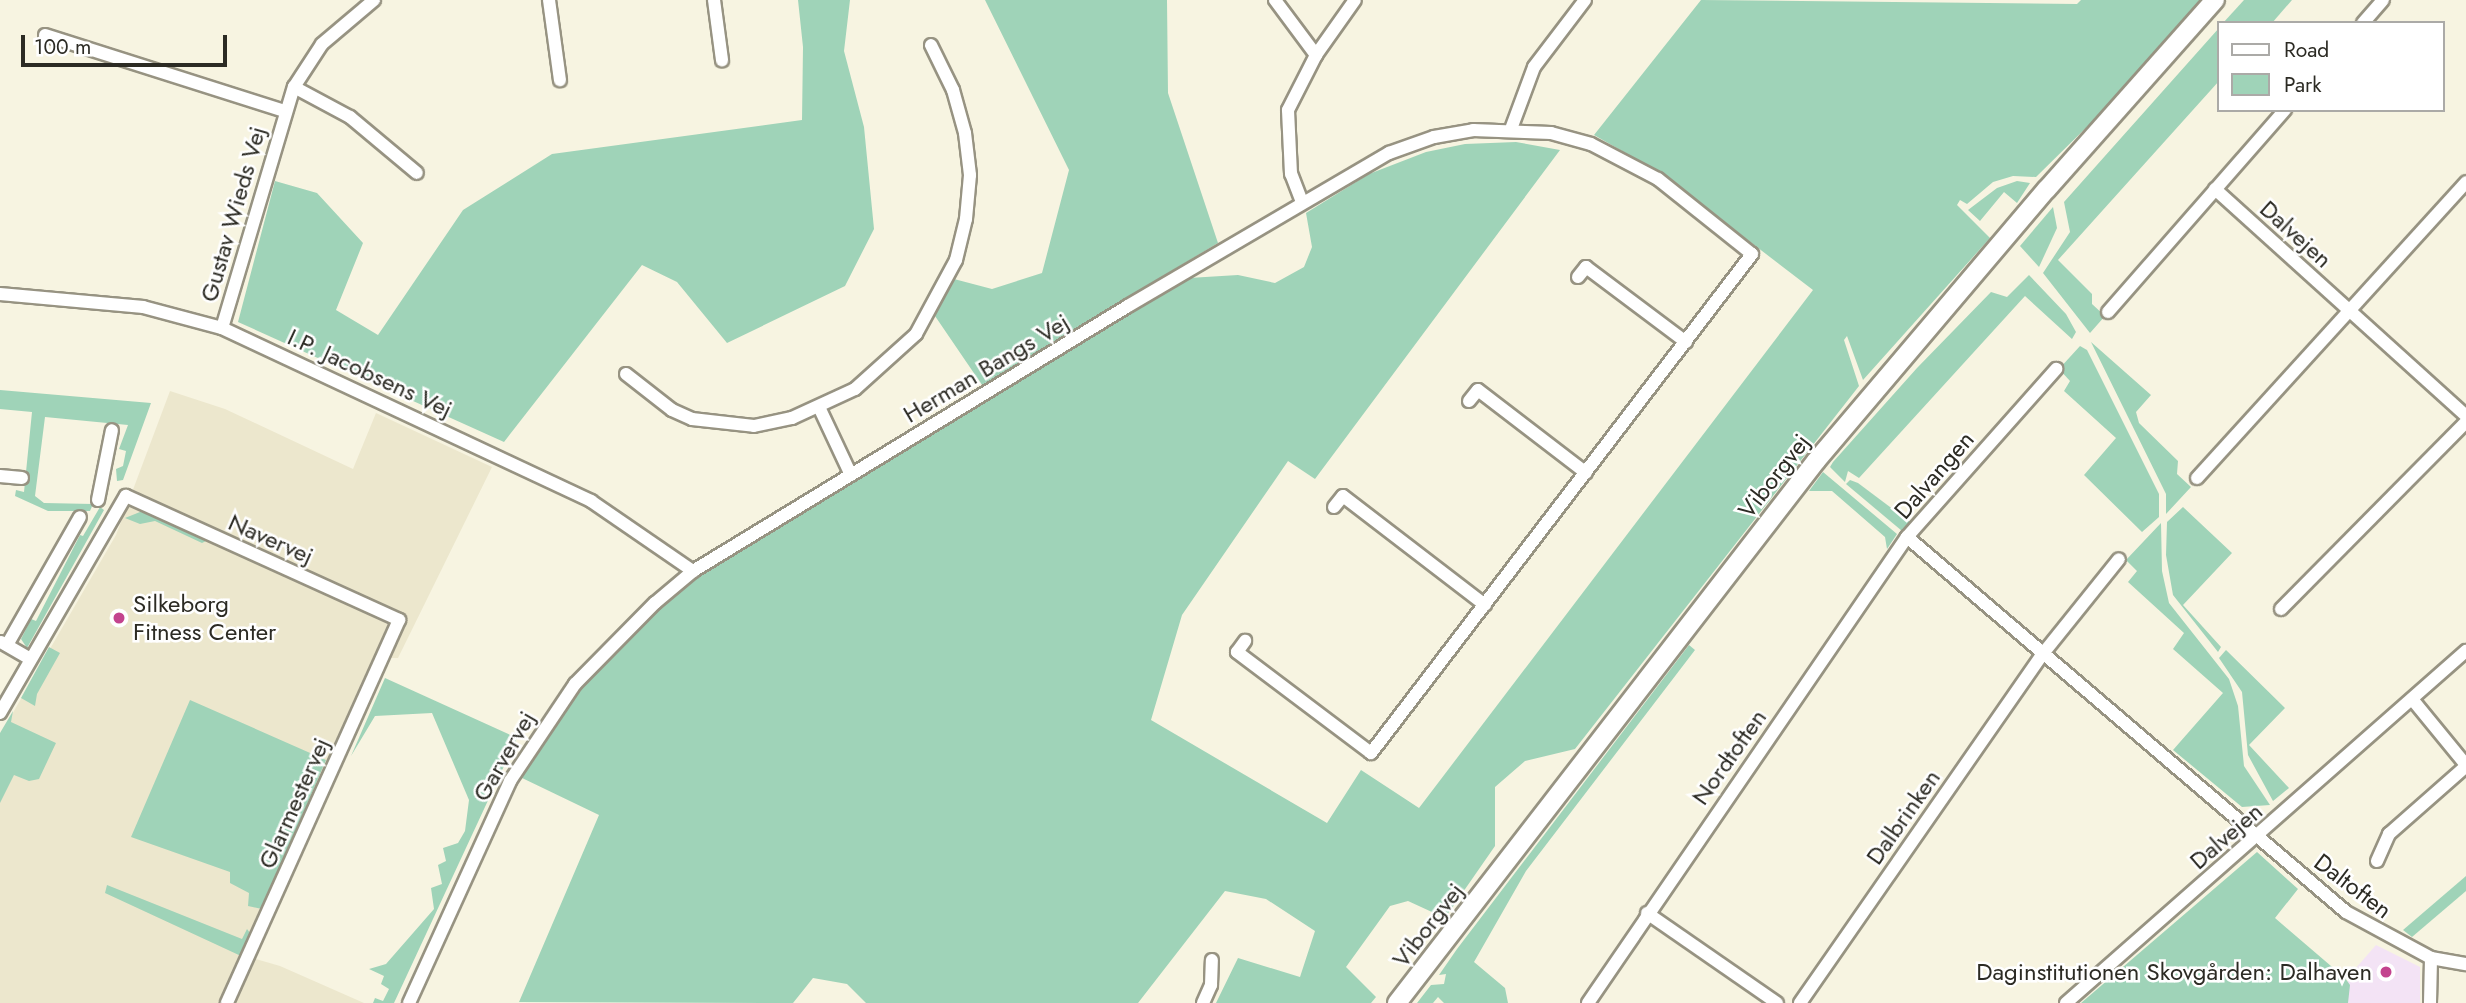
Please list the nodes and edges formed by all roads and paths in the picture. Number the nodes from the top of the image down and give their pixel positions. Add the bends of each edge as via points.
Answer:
1 (374, 0) edge
2 (549, 0) edge
3 (714, 0) edge
4 (1275, 0) edge
5 (1355, 0) edge
6 (1585, 0) edge
7 (2216, 0) edge
8 (2383, 0) edge
9 (354, 5) edge
10 (2365, 21) edge
11 (45, 35) dead end
12 (931, 45) dead end
13 (1316, 55) junction
14 (722, 61) dead end
15 (559, 80) dead end
16 (294, 87) junction
17 (285, 111) junction
18 (2283, 112) edge
19 (1511, 129) junction
20 (417, 173) dead end
21 (2466, 182) edge
22 (2215, 189) junction
23 (1302, 202) junction
24 (1578, 277) dead end
25 (0, 294) edge
26 (2349, 311) junction
27 (2108, 312) dead end
28 (222, 328) junction
29 (1686, 342) junction
30 (2056, 369) dead end
31 (626, 374) dead end
32 (1469, 401) dead end
33 (819, 407) junction
34 (2466, 419) edge
35 (112, 430) dead end
36 (1586, 473) junction
37 (851, 475) junction
38 (0, 476) edge
39 (22, 478) dead end
40 (2197, 478) dead end
41 (104, 482) junction
42 (126, 496) junction
43 (98, 500) dead end
44 (1334, 507) dead end
45 (80, 517) dead end
46 (1907, 537) junction
47 (2119, 559) dead end
48 (694, 571) junction
49 (1485, 605) junction
50 (2281, 609) dead end
51 (399, 620) joint
52 (1245, 640) dead end
53 (3, 643) edge
54 (2466, 651) edge
55 (2041, 656) junction
56 (30, 659) junction
57 (2412, 699) junction
58 (0, 713) edge
59 (2466, 765) edge
60 (2257, 836) junction
61 (2376, 860) dead end
62 (1647, 913) junction
63 (2431, 958) junction
64 (1212, 960) dead end
65 (2466, 964) edge
66 (227, 1003) edge
67 (409, 1003) edge
68 (1203, 1003) edge
69 (1397, 1003) edge
70 (1588, 1003) edge
71 (1777, 1003) edge
72 (1800, 1003) edge
73 (2066, 1003) edge
74 (2430, 1003) edge

1 - 9 street, Gustav Wieds Vej
2 - 15 street
3 - 14 street
4 - 13 street
5 - 13 street
6 - 19 street via 1534,67
7 - 69 main road, Viborgvej via 2046,189 1816,461
8 - 10 street
9 - 16 street, Gustav Wieds Vej
11 - 17 street, Gustav Wieds Vej
12 - 33 street via 953,90 970,175 956,260 916,334 855,389
13 - 23 street via 1288,110 1291,174
16 - 17 street, Gustav Wieds Vej
16 - 20 street via 350,117
17 - 28 street, Gustav Wieds Vej
18 - 22 street
19 - 23 street, Herman Bangs Vej via 1434,136 1389,153
19 - 29 street, Herman Bangs Vej via 1591,144 1630,162 1752,254
21 - 26 street
22 - 26 street, Dalvejen
22 - 27 street
23 - 37 street, Herman Bangs Vej
24 - 29 street via 1586,267
25 - 28 street, I.P. Jacobsens Vej via 143,307
26 - 34 street, Dalvejen
26 - 40 street
28 - 48 street, I.P. Jacobsens Vej via 591,501
29 - 36 street, Herman Bangs Vej
30 - 46 street, Dalvangen
31 - 33 street via 672,410 721,426 754,426
32 - 36 street via 1478,390
33 - 37 street
34 - 50 street, Dalvejen
35 - 41 street
36 - 49 street, Herman Bangs Vej
37 - 48 street, Herman Bangs Vej
38 - 39 street
41 - 42 street, Navervej
41 - 43 street
42 - 51 street, Navervej
42 - 56 street
44 - 49 street via 1343,496
45 - 53 street
46 - 55 street, Dalvangen
46 - 62 street, Nordtoften
47 - 55 street
48 - 67 street, Garvervej via 618,639 555,709 510,781
49 - 52 street, Herman Bangs Vej via 1371,753 1237,652
51 - 66 street, Glarmestervej
53 - 56 street
54 - 57 street, Dalvejen
55 - 60 street, Dalvangen
55 - 72 street, Dalbrinken
56 - 58 street
57 - 59 street
57 - 60 street, Dalvejen
59 - 61 street via 2389,834
60 - 63 street, Daltoften via 2346,912
60 - 73 street, Dalvejen
62 - 70 street, Nordtoften
62 - 71 street
63 - 65 street, Daltoften
63 - 74 street
64 - 68 street via 1211,985

